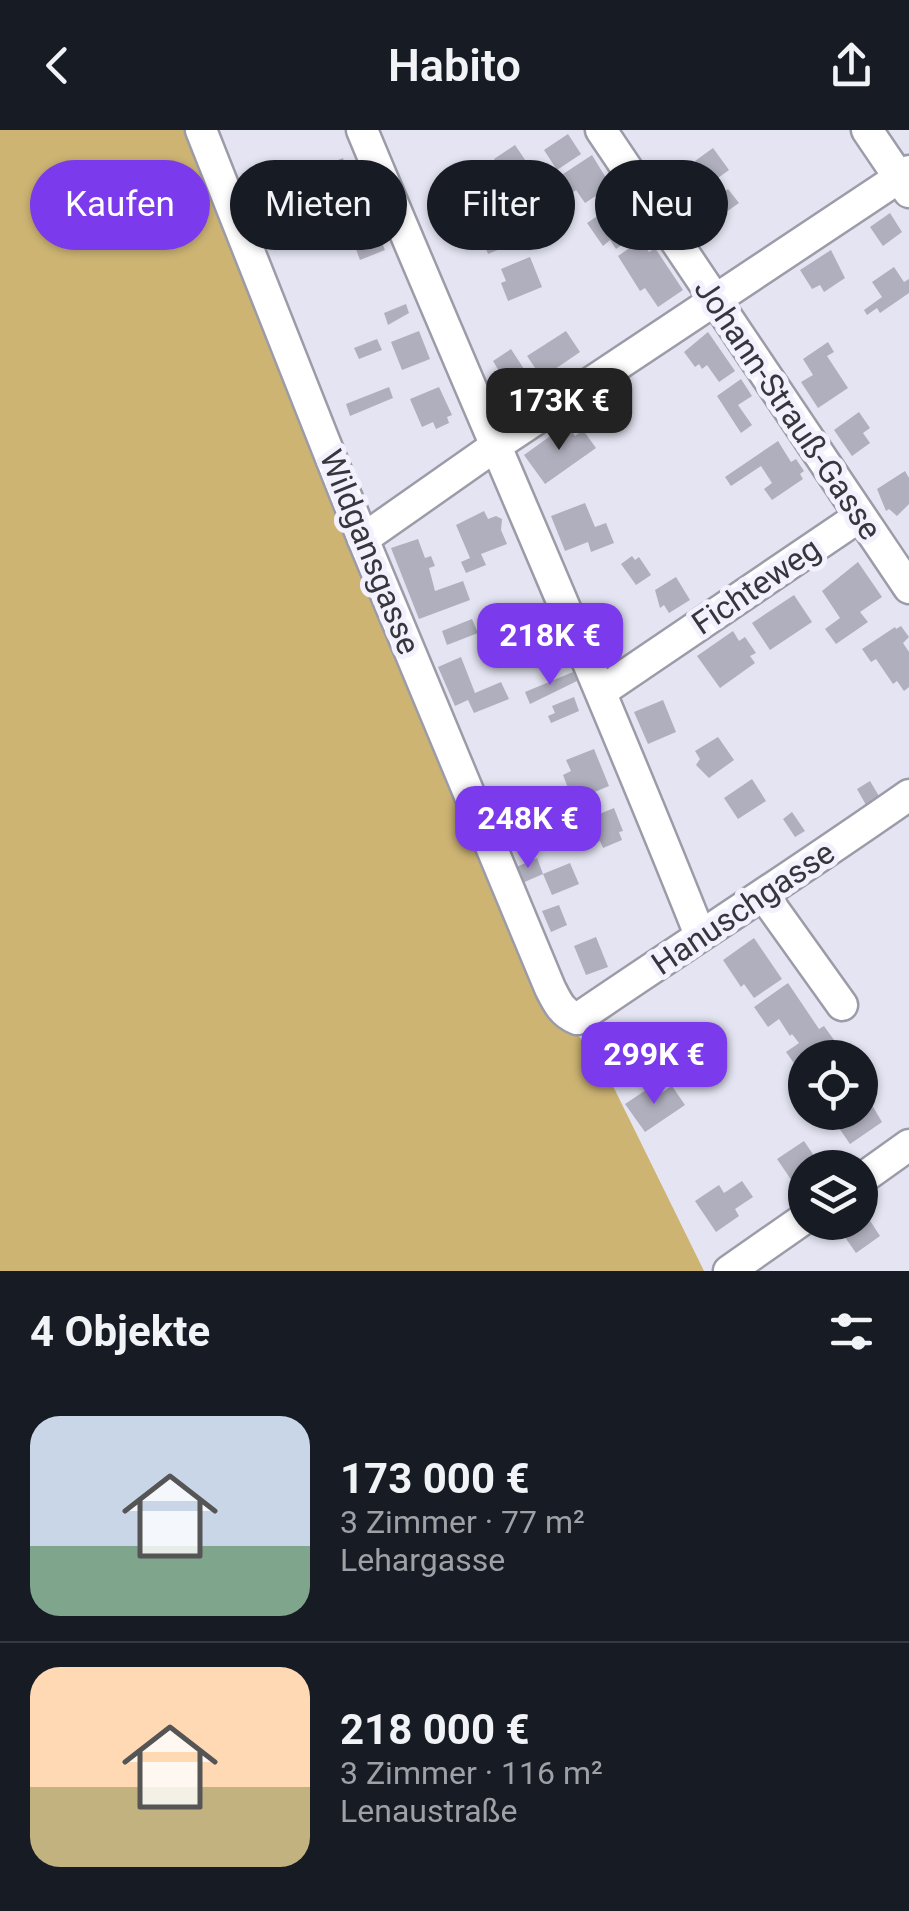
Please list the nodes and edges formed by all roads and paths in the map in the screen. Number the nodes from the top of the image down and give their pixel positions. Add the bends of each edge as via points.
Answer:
1 (201, 130) edge
2 (362, 130) edge
3 (601, 130) edge
4 (866, 130) edge
5 (906, 180) edge
6 (714, 301) junction
7 (494, 447) junction
8 (860, 516) junction
9 (363, 539) junction
10 (909, 588) edge
11 (602, 691) junction
12 (909, 796) edge
13 (764, 896) junction
14 (700, 934) junction
15 (842, 1006) dead end
16 (577, 1019) joint
17 (909, 1145) edge
18 (878, 1167) edge
19 (788, 1230) edge
20 (729, 1271) edge

1 - 9 street, Wildgansgasse
2 - 7 street
3 - 6 street, Johann-Strauß-Gasse
4 - 5 street
5 - 6 street
6 - 7 street
6 - 8 street, Johann-Strauß-Gasse
7 - 9 street
7 - 11 street
8 - 10 street, Johann-Strauß-Gasse
8 - 11 street, Fichteweg
9 - 16 street, Wildgansgasse via 550,988
11 - 14 street
12 - 13 street, Hanuschgasse
13 - 14 street, Hanuschgasse
13 - 15 street
14 - 16 street, Hanuschgasse
17 - 18 street
19 - 20 street

